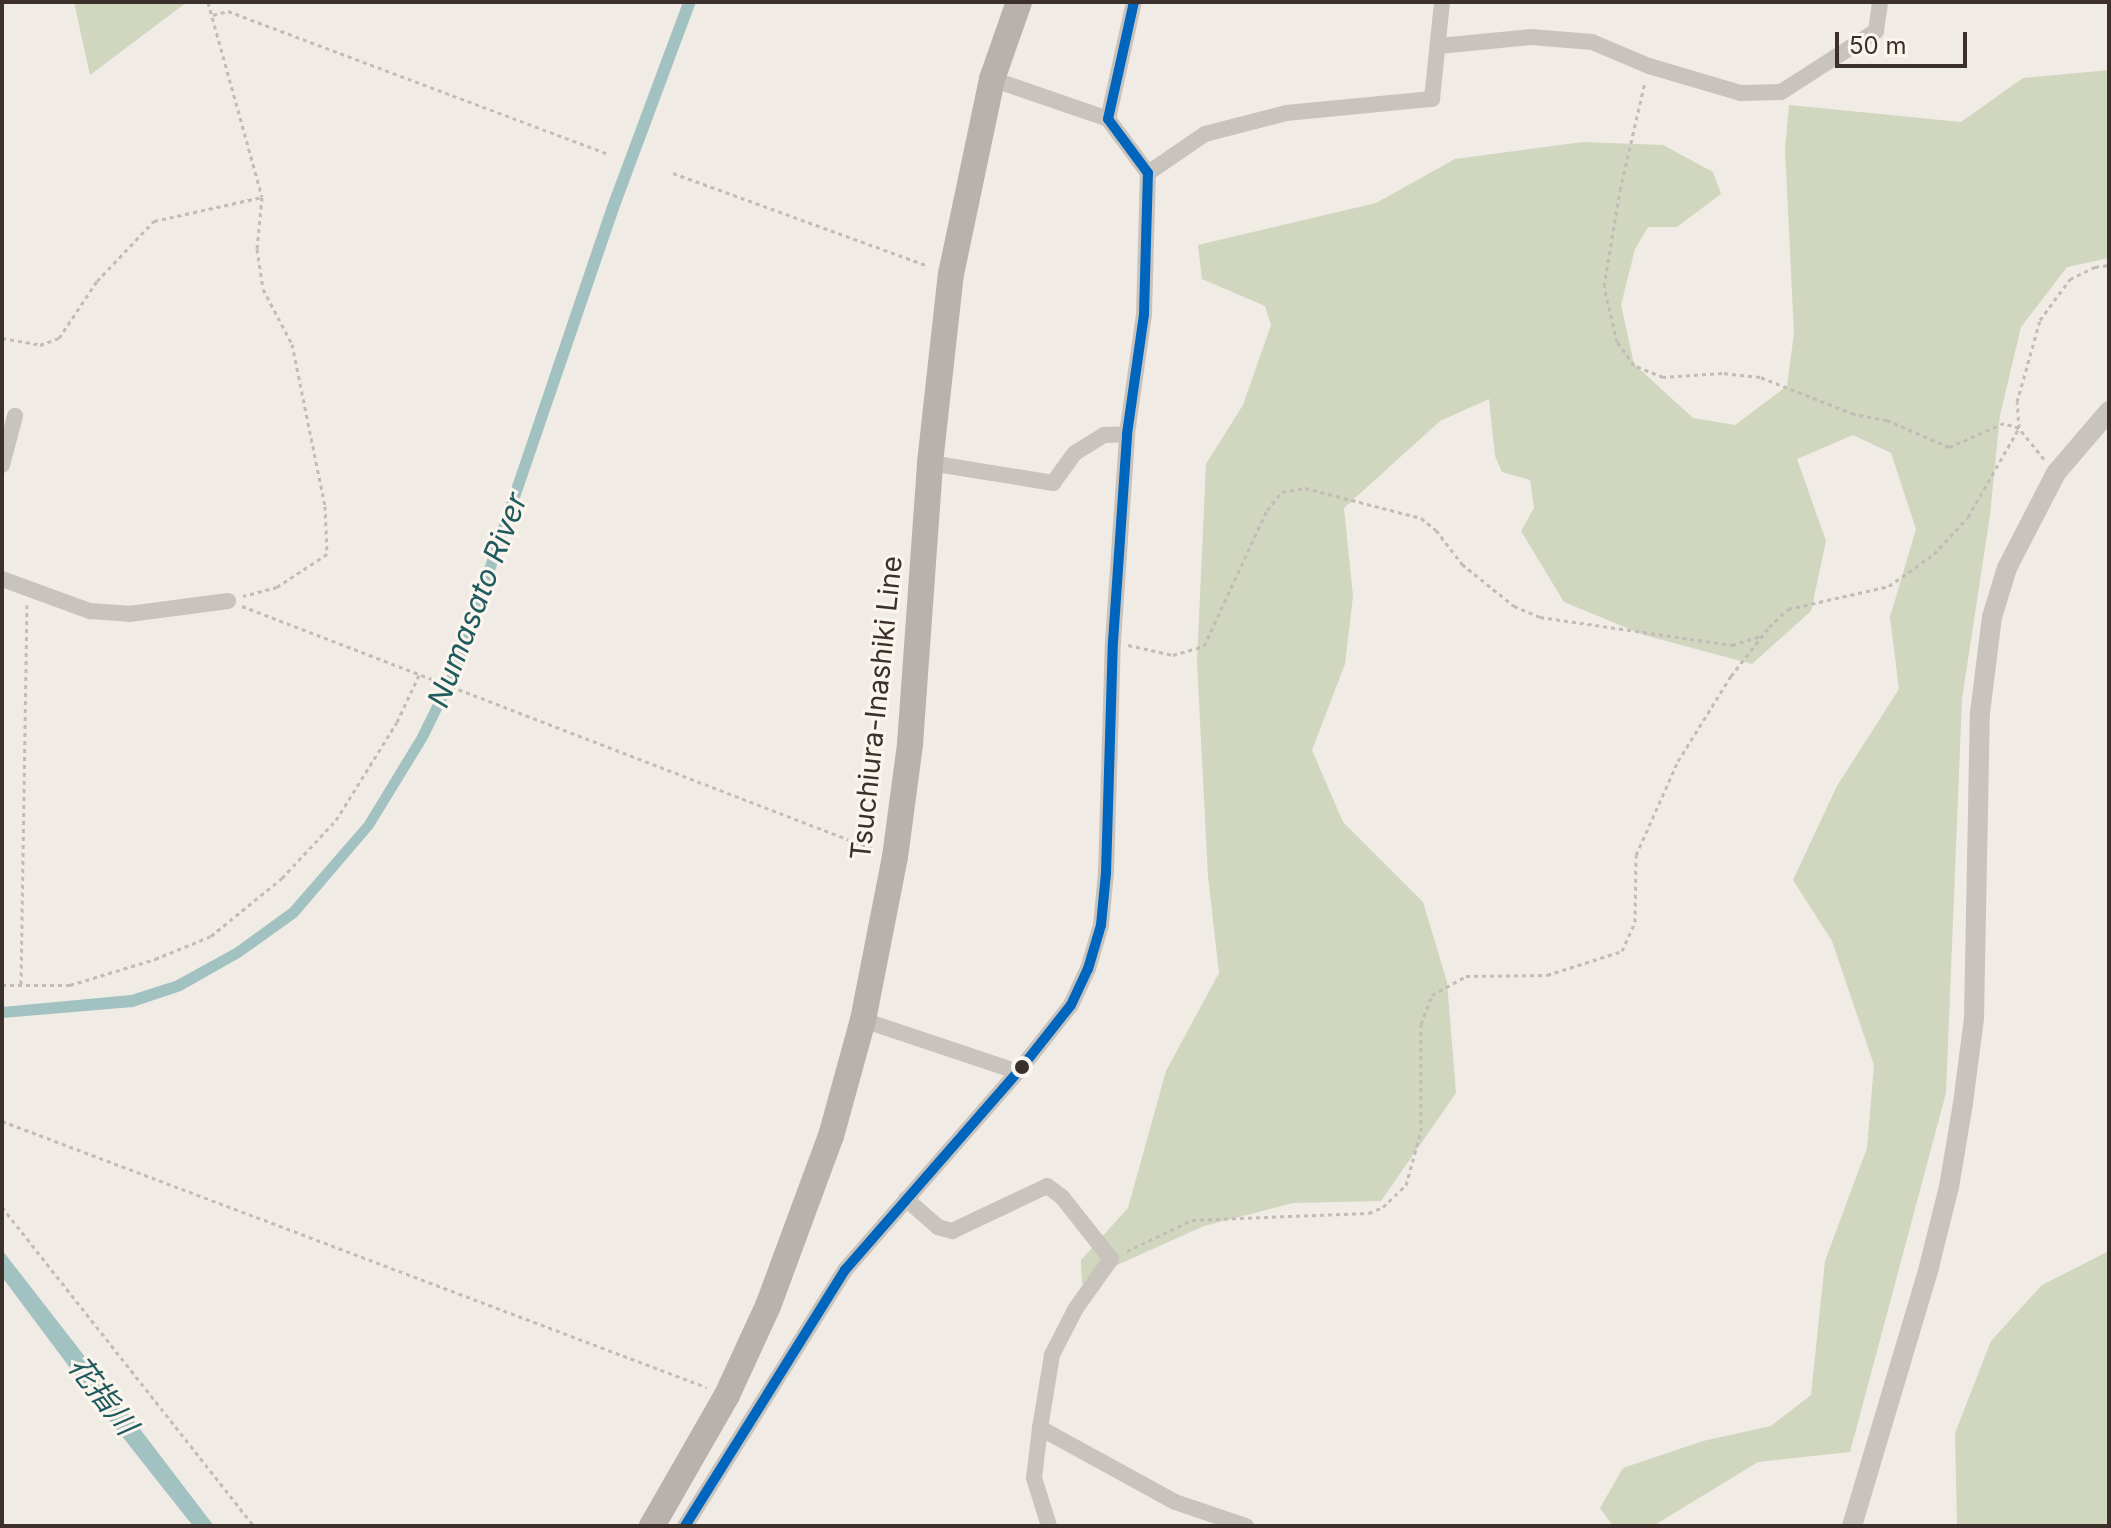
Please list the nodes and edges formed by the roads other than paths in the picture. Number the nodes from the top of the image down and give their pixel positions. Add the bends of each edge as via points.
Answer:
1 (1019, 2) edge
2 (1134, 2) edge
3 (1442, 2) edge
4 (1880, 2) edge
5 (1439, 46) junction
6 (992, 79) junction
7 (1108, 119) junction
8 (1148, 173) junction
9 (2109, 411) edge
10 (15, 416) dead end
11 (1127, 434) junction
12 (930, 463) junction
13 (2, 465) edge
14 (2, 579) edge
15 (228, 601) road end
16 (863, 1020) junction
17 (1018, 1072) junction
18 (906, 1199) junction
19 (1040, 1428) junction
20 (652, 1526) edge
21 (685, 1526) edge
22 (1049, 1526) edge
23 (1246, 1526) edge
24 (1852, 1526) edge

1 - 6 main road, Tsuchiura-Inashiki Line
2 - 7 street
3 - 5 street
4 - 5 street via 1876,31 1781,92 1741,93 1649,66 1592,42 1531,37
5 - 8 street via 1432,99 1286,113 1205,134
6 - 7 street
6 - 12 main road, Tsuchiura-Inashiki Line via 951,274
7 - 8 street
8 - 11 street via 1144,314
9 - 24 street via 2056,473 2007,568 1992,617 1980,713 1974,1018 1963,1103 1929,1267
10 - 13 street
11 - 12 street via 1104,435 1075,453 1053,483
11 - 17 street via 1101,925 1071,1005
12 - 16 main road, Tsuchiura-Inashiki Line via 910,744 895,857
14 - 15 street via 90,611 129,614
16 - 17 street
16 - 20 main road, Tsuchiura-Inashiki Line via 831,1136 768,1306 727,1395
17 - 18 street
18 - 19 street via 938,1227 952,1231 1047,1186 1062,1197 1111,1259 1076,1308 1052,1355
18 - 21 street via 821,1303
19 - 22 street via 1034,1478
19 - 23 street via 1175,1502

